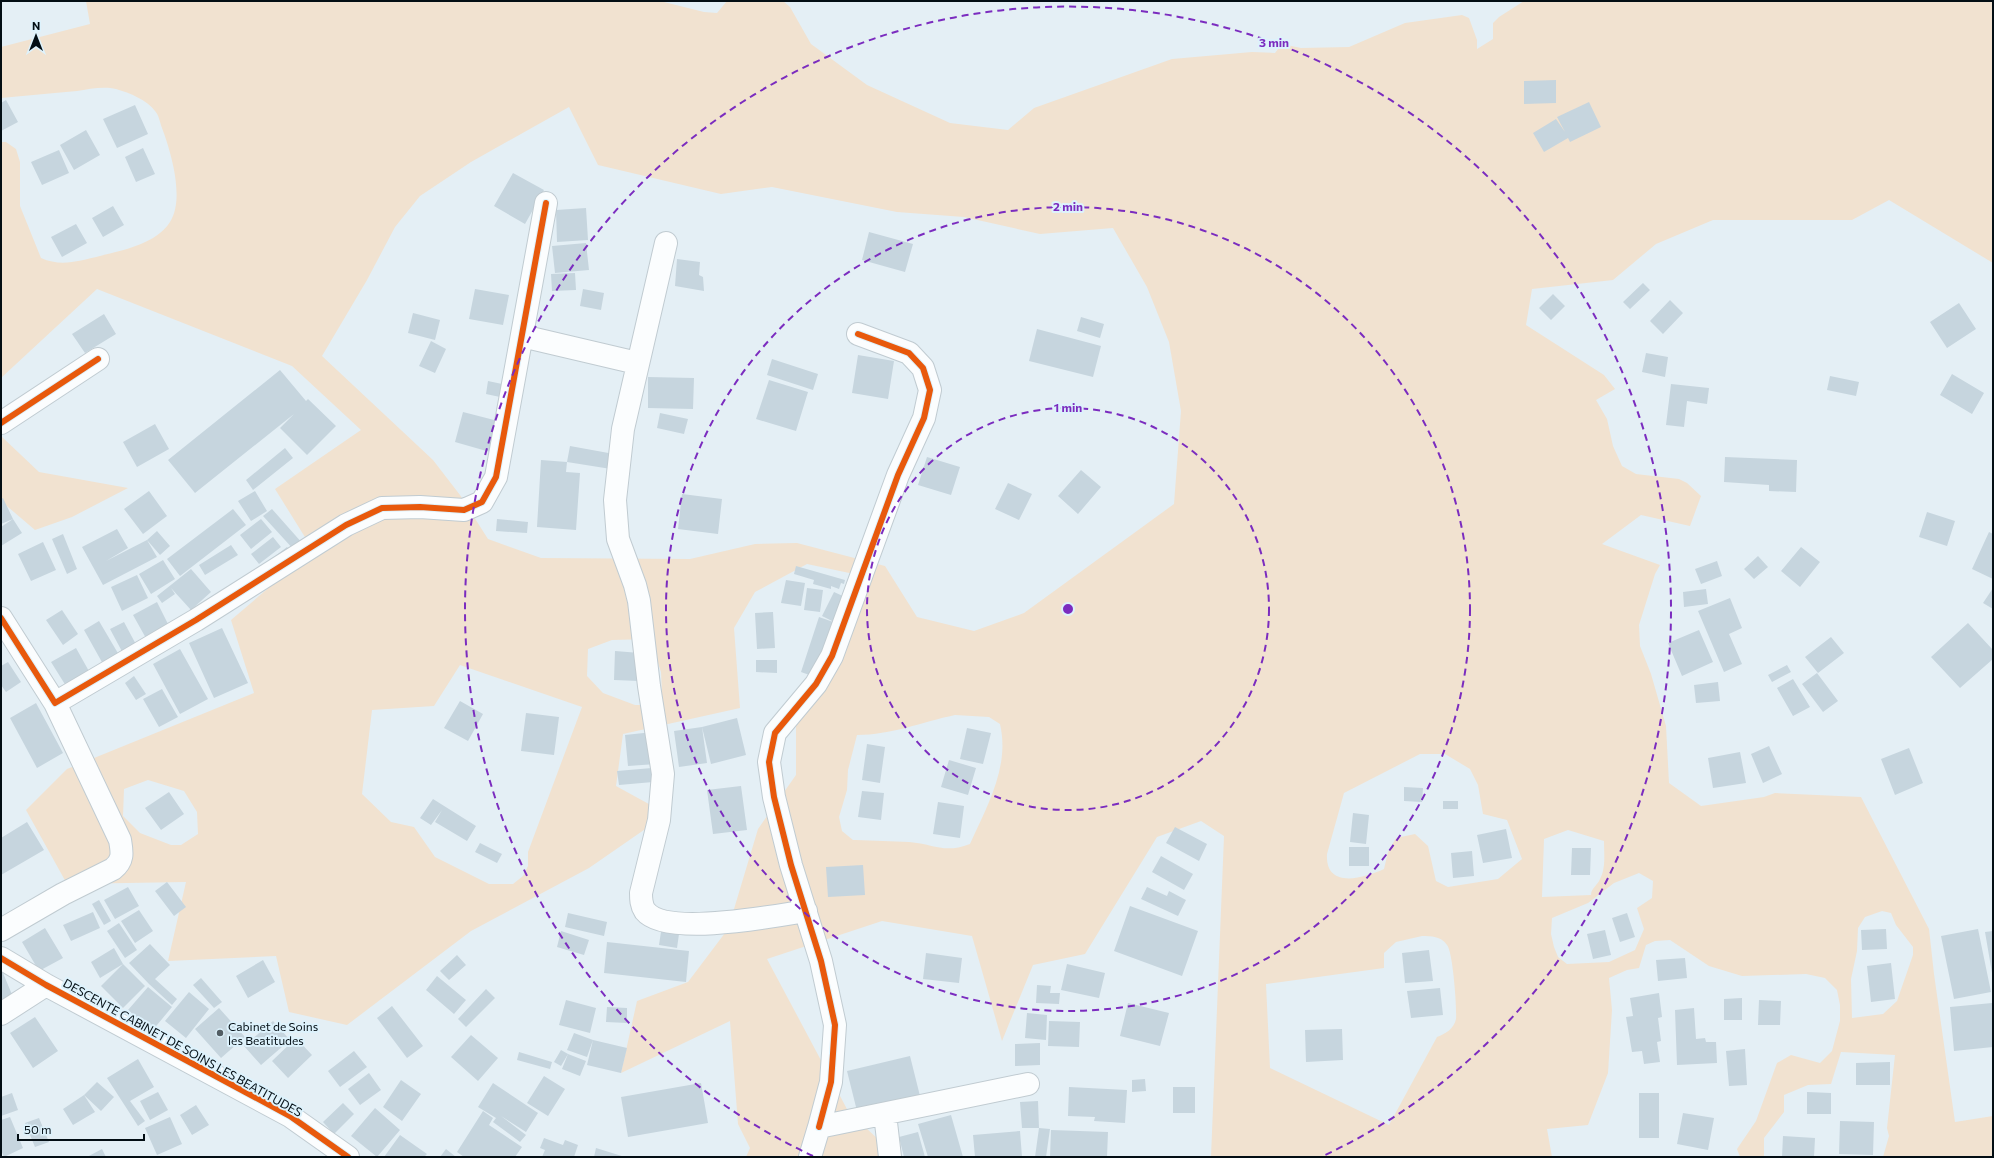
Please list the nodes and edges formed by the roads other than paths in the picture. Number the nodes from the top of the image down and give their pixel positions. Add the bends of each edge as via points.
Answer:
1 (546, 203) dead end
2 (666, 243) dead end
3 (858, 334) dead end
4 (522, 336) junction
5 (98, 359) dead end
6 (637, 363) junction
7 (1, 423) edge
8 (1, 618) edge
9 (55, 703) junction
10 (806, 912) junction
11 (1, 930) edge
12 (1, 958) edge
13 (46, 984) junction
14 (1, 1014) edge
15 (1028, 1084) dead end
16 (885, 1114) junction
17 (819, 1127) junction
18 (348, 1157) edge
19 (810, 1157) edge
20 (890, 1157) edge

1 - 4 street
2 - 6 street
3 - 10 street via 909,353 923,368 930,390 924,418 898,475 832,656 816,684 775,732 769,762 774,797 790,864
4 - 6 street
4 - 9 street via 496,478 482,502 464,510 382,508 346,525 196,620
5 - 7 street
6 - 10 street via 623,429 615,500 618,539 639,601 663,774 658,820 641,893 641,903 646,912 659,919 687,924 736,922
8 - 9 street
9 - 11 street via 120,840 123,854 120,864 113,869
10 - 17 street via 821,961 835,1025 831,1082
12 - 13 street, DESCENTE CABINET DE SOINS LES BEATITUDES
13 - 14 street
13 - 18 street, DESCENTE CABINET DE SOINS LES BEATITUDES via 290,1116
15 - 16 street
16 - 17 street
16 - 20 street
17 - 19 street

